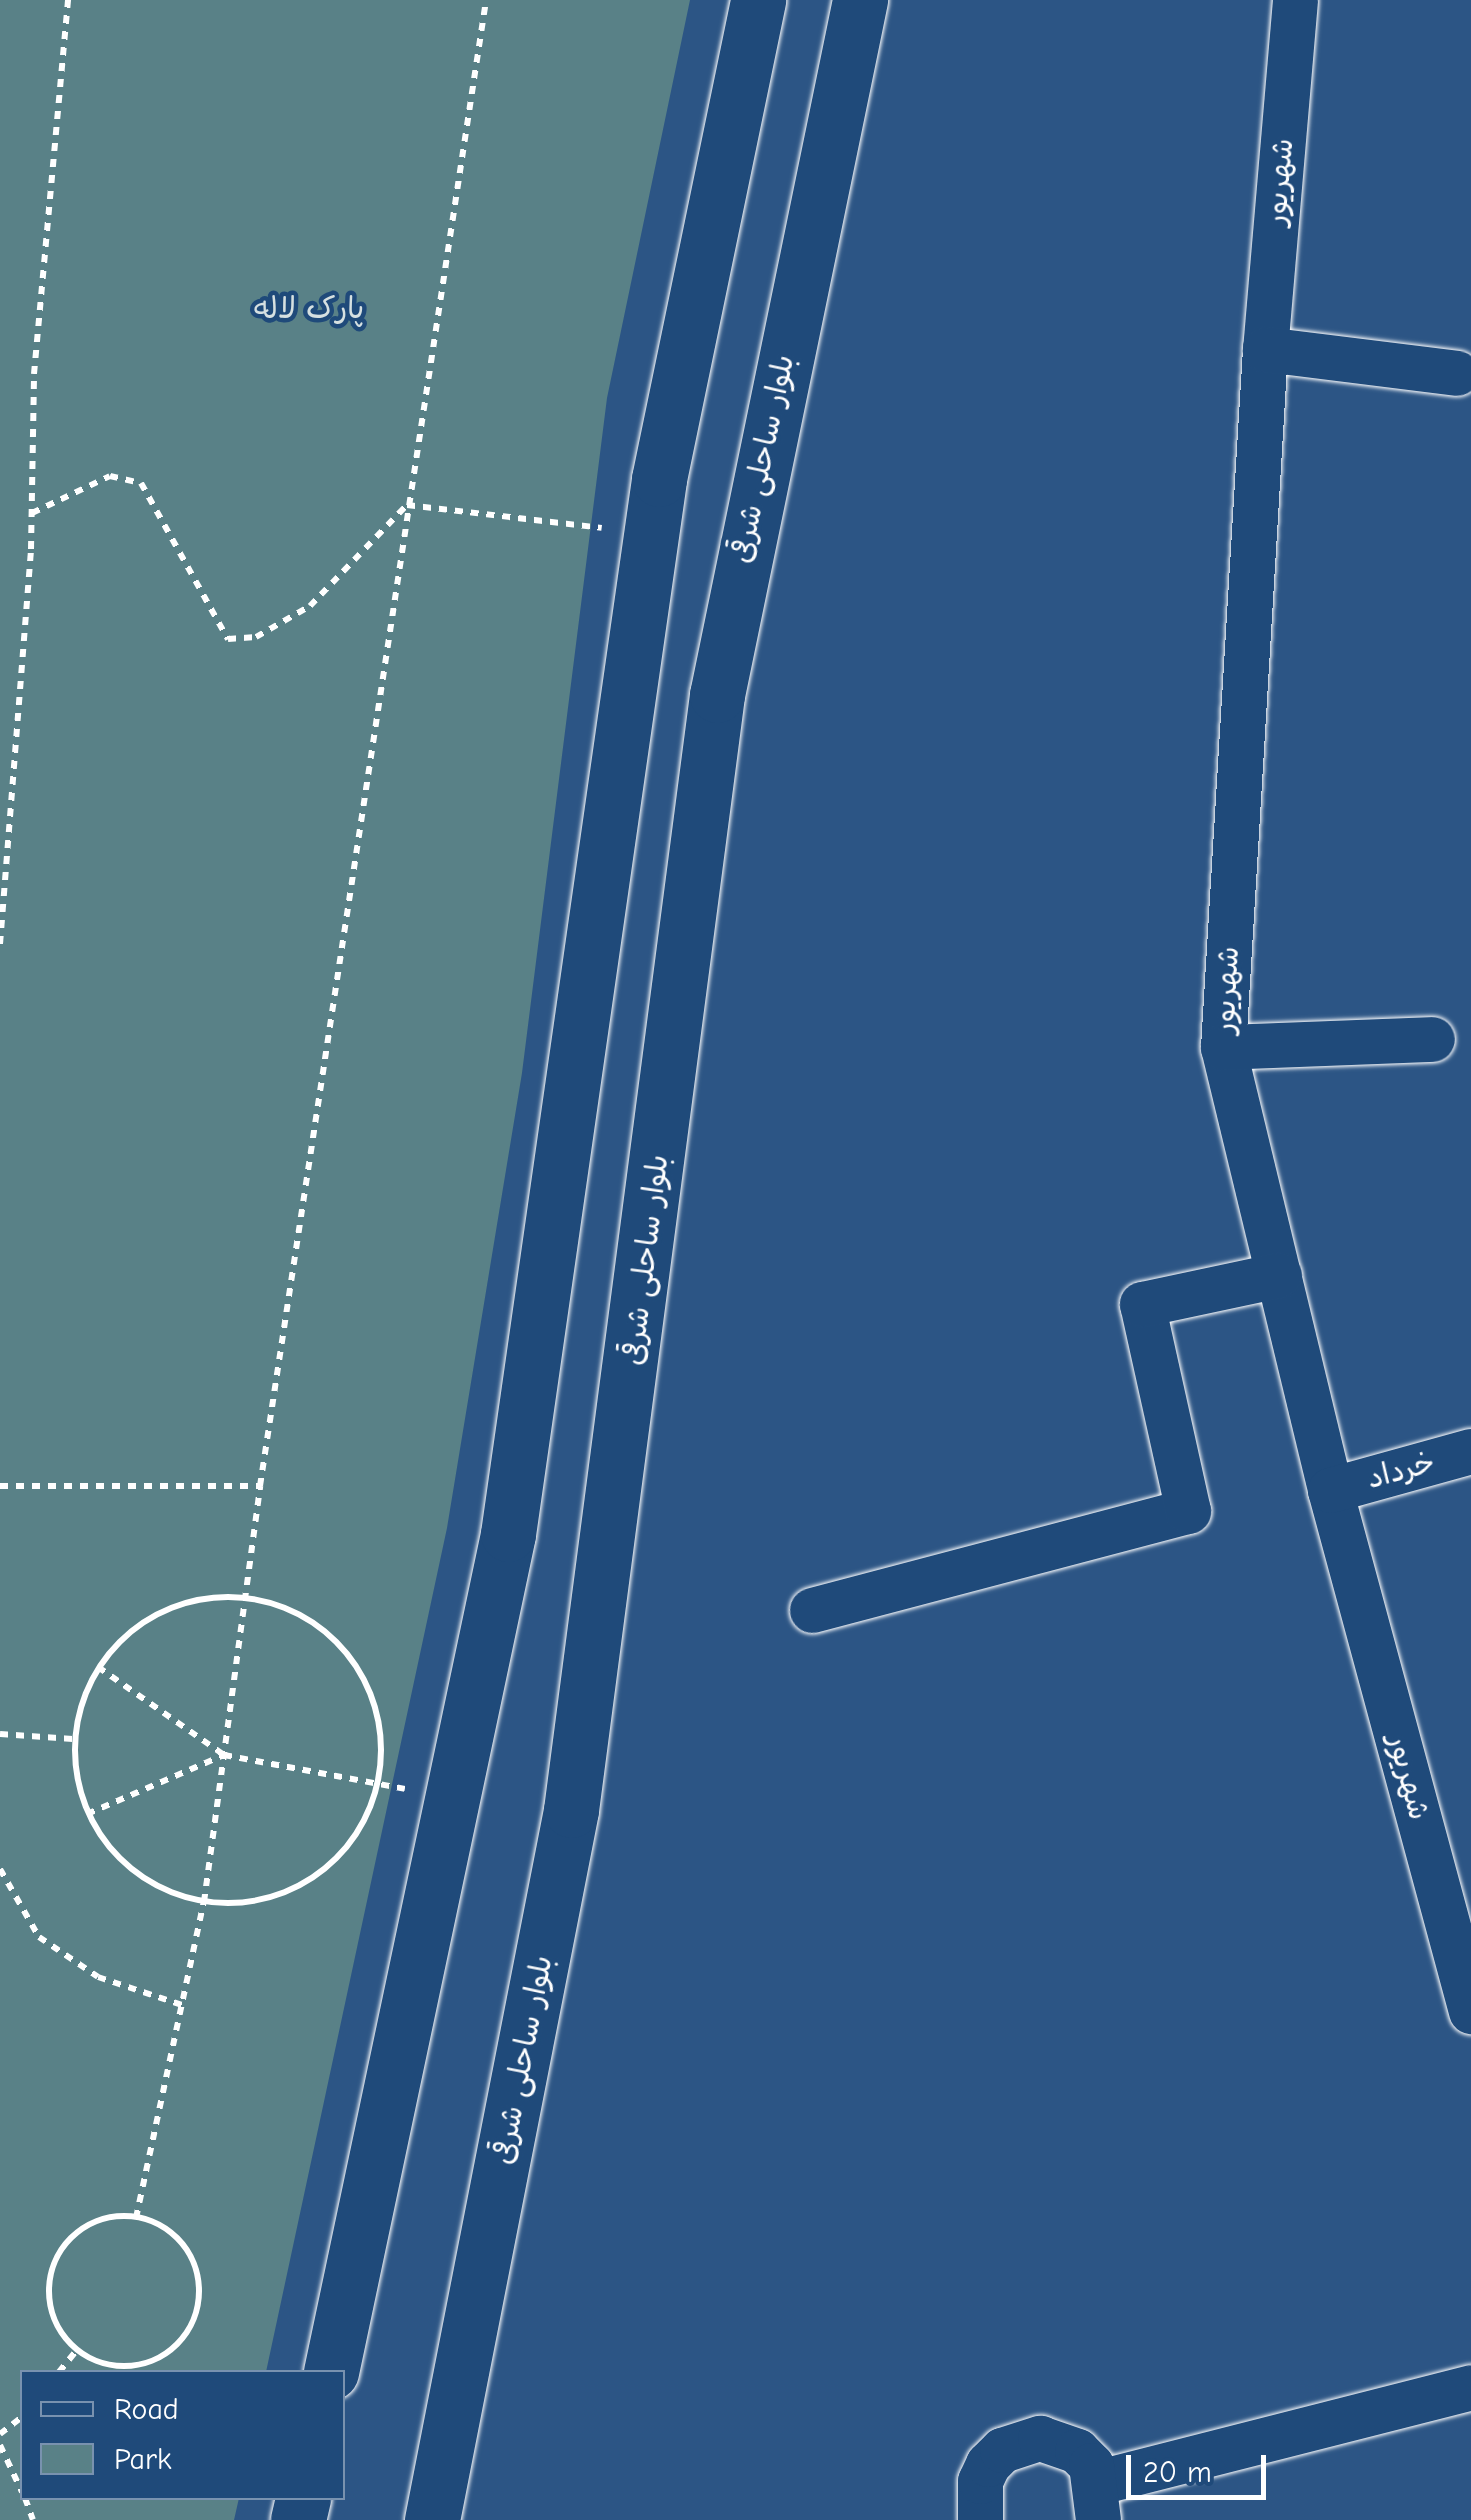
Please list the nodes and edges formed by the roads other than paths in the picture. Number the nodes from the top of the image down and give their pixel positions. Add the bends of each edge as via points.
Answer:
1 (758, 0) edge
2 (860, 0) edge
3 (1295, 0) edge
4 (1265, 349) junction
5 (1457, 373) dead end
6 (1432, 1039) dead end
7 (1224, 1046) junction
8 (1278, 1276) junction
9 (1471, 1452) edge
10 (1330, 1490) junction
11 (812, 1610) dead end
12 (1471, 2011) edge
13 (332, 2370) edge
14 (1471, 2387) edge
15 (1098, 2501) edge
16 (971, 2514) edge
17 (432, 2520) edge

1 - 13 main road via 650,534 548,1278 457,1794
2 - 17 main road, بلوار ساحلی شرقی via 717,695 568,1827
3 - 4 street, شهریور
4 - 5 street
4 - 7 street, شهریور
6 - 7 street
7 - 8 street, شهریور
8 - 10 street, شهریور
8 - 11 street via 1142,1304 1188,1511
9 - 10 street, خرداد
10 - 12 street, شهریور
14 - 15 street
15 - 16 street via 1077,2450 1040,2438 1002,2450 988,2464

